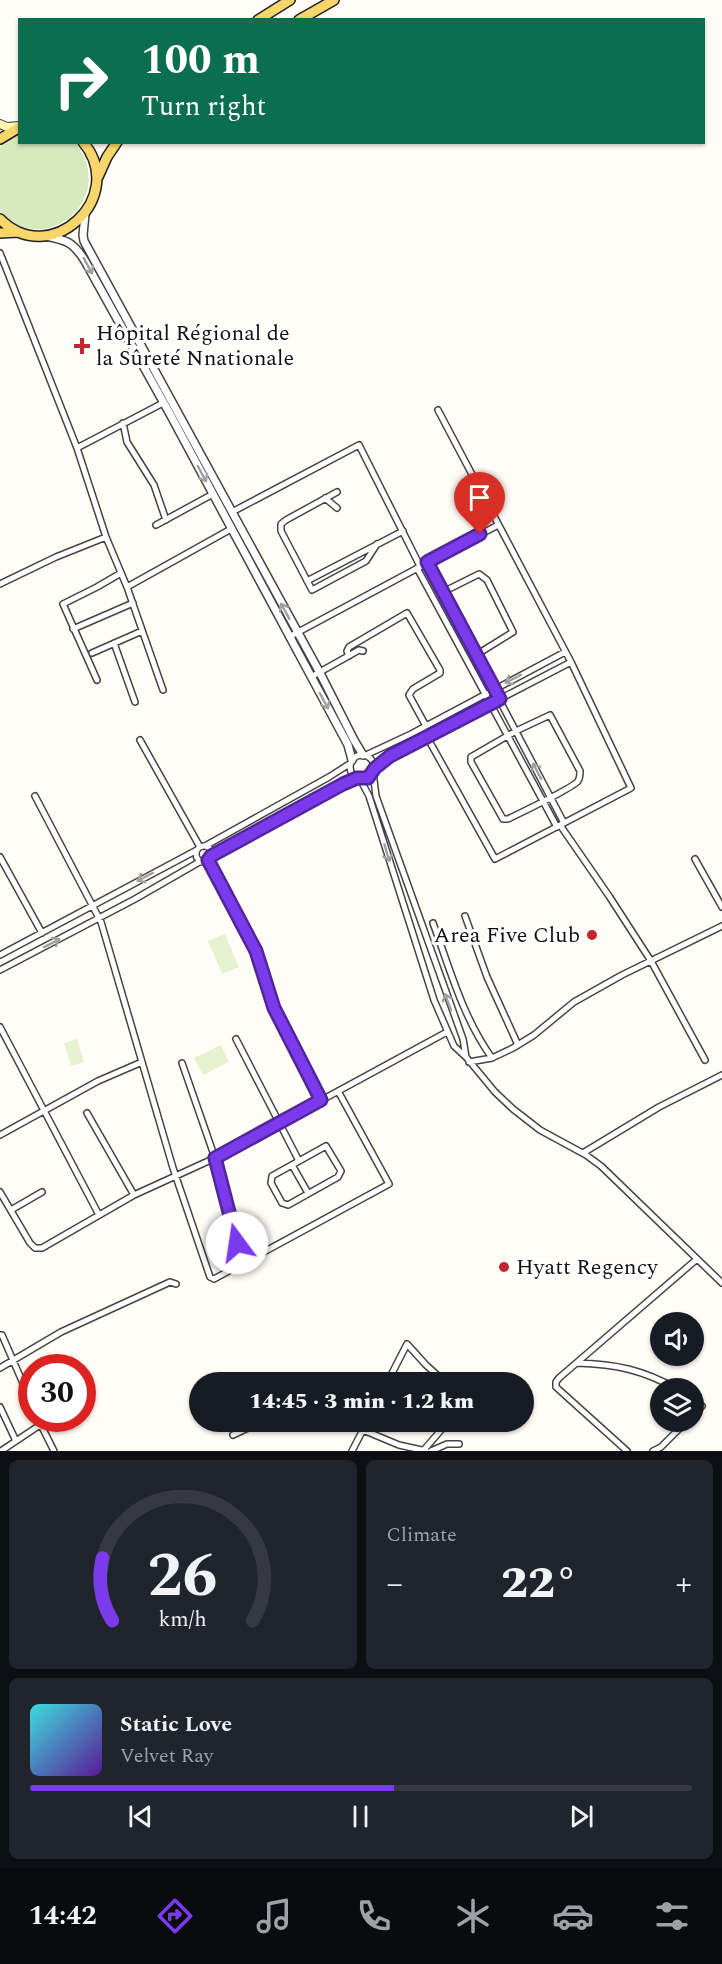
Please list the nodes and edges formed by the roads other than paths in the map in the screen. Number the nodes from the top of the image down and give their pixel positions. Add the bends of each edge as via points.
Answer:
1 (290, 0) edge
2 (334, 0) edge
3 (261, 18) edge
4 (302, 18) edge
5 (0, 124) edge
6 (18, 127) edge
7 (18, 128) edge
8 (0, 139) edge
9 (84, 144) edge
10 (116, 144) edge
11 (96, 182) junction
12 (85, 214) junction
13 (0, 219) edge
14 (18, 232) junction
15 (0, 233) edge
16 (43, 236) junction
17 (0, 253) edge
18 (141, 354) junction
19 (164, 403) junction
20 (438, 410) dead end
21 (173, 412) junction
22 (123, 423) junction
23 (77, 448) junction
24 (337, 492) dead end
25 (213, 494) junction
26 (325, 498) junction
27 (337, 508) dead end
28 (232, 512) junction
29 (166, 520) junction
30 (156, 525) dead end
31 (498, 525) junction
32 (231, 529) junction
33 (403, 531) junction
34 (106, 537) junction
35 (377, 544) junction
36 (427, 562) junction
37 (419, 567) junction
38 (121, 573) junction
39 (307, 580) junction
40 (0, 584) edge
41 (127, 587) junction
42 (443, 592) junction
43 (133, 603) junction
44 (73, 629) junction
45 (142, 630) junction
46 (297, 632) junction
47 (288, 637) junction
48 (114, 643) junction
49 (363, 651) dead end
50 (565, 652) junction
51 (92, 653) dead end
52 (476, 655) junction
53 (348, 656) junction
54 (571, 662) junction
55 (320, 673) junction
56 (311, 677) junction
57 (97, 680) dead end
58 (495, 689) junction
59 (163, 690) dead end
60 (485, 694) junction
61 (500, 699) junction
62 (135, 702) dead end
63 (490, 705) junction
64 (424, 727) junction
65 (516, 731) junction
66 (507, 736) junction
67 (427, 738) junction
68 (140, 740) dead end
69 (365, 755) junction
70 (352, 761) junction
71 (374, 770) junction
72 (359, 779) junction
73 (35, 796) dead end
74 (551, 797) junction
75 (543, 801) junction
76 (561, 825) junction
77 (201, 848) junction
78 (0, 857) edge
79 (209, 858) junction
80 (695, 859) dead end
81 (201, 861) junction
82 (93, 905) junction
83 (722, 907) edge
84 (465, 916) dead end
85 (99, 918) junction
86 (434, 923) dead end
87 (722, 926) edge
88 (42, 933) junction
89 (0, 955) edge
90 (651, 961) junction
91 (0, 970) edge
92 (0, 1027) edge
93 (447, 1032) junction
94 (236, 1039) dead end
95 (519, 1045) junction
96 (492, 1058) junction
97 (467, 1059) junction
98 (705, 1060) dead end
99 (142, 1062) junction
100 (182, 1063) dead end
101 (722, 1075) edge
102 (338, 1091) junction
103 (321, 1100) junction
104 (44, 1110) junction
105 (87, 1113) dead end
106 (279, 1123) junction
107 (0, 1135) edge
108 (583, 1154) junction
109 (215, 1158) junction
110 (299, 1161) junction
111 (292, 1165) junction
112 (177, 1177) junction
113 (0, 1192) edge
114 (42, 1192) dead end
115 (308, 1193) junction
116 (134, 1195) junction
117 (11, 1210) junction
118 (99, 1215) junction
119 (697, 1259) junction
120 (242, 1264) junction
121 (722, 1283) edge
122 (176, 1284) dead end
123 (0, 1335) edge
124 (13, 1359) junction
125 (577, 1363) junction
126 (0, 1368) edge
127 (18, 1371) edge
128 (393, 1372) edge
129 (434, 1372) edge
130 (656, 1378) edge
131 (0, 1407) edge
132 (2, 1416) edge
133 (27, 1432) edge
134 (44, 1432) edge
135 (239, 1432) edge
136 (362, 1432) edge
137 (368, 1432) edge
138 (440, 1432) edge
139 (676, 1432) edge
140 (233, 1435) dead end
141 (16, 1441) junction
142 (459, 1444) dead end
143 (1, 1451) edge
144 (54, 1451) edge
145 (352, 1451) edge
146 (424, 1451) edge
147 (431, 1451) edge
148 (627, 1451) edge
149 (652, 1451) edge

1 - 3 main road
2 - 4 main road
5 - 6 main road
7 - 8 main road
9 - 11 main road via 93,159
10 - 11 main road
11 - 12 main road
12 - 16 main road via 59,233
12 - 18 street via 84,241
13 - 14 main road
14 - 15 main road
14 - 16 main road
16 -> 18 street via 68,241 78,249
17 - 23 street
18 - 19 street
18 - 21 street
19 - 21 street
19 - 22 street
20 - 31 street
21 -> 25 street
21 - 28 street
22 - 23 street
22 - 29 street via 127,442 154,485
23 - 34 street
24 - 26 street
25 - 29 street
25 - 32 street
26 - 27 street
26 - 39 street via 281,524
28 - 33 street via 359,445
46 -> 28 street
29 - 30 street
31 - 36 street
31 - 50 street
32 - 41 street
32 - 47 street
33 - 35 street
33 - 37 street
34 - 38 street
34 - 40 street
35 - 39 street
35 - 39 street via 366,561 312,590
36 - 37 street
36 - 42 street
37 - 46 street
37 - 60 street
38 - 41 street
38 - 44 street via 63,604
41 - 43 street
42 - 52 street
42 - 52 street via 479,574 487,580 513,632
43 - 44 street
43 - 45 street
44 - 57 street
45 - 48 street
45 - 59 street
46 - 47 street
46 - 55 street
47 - 56 street
48 - 51 street
48 - 62 street
49 - 53 street
50 - 54 street
50 -> 58 street
52 - 58 street
53 - 55 street
53 - 64 street via 349,647 407,613 440,670 409,694
54 - 61 street
54 - 76 street via 631,788
55 - 56 street
55 - 69 street
56 -> 70 street via 348,745
58 - 60 street
58 - 61 street
60 - 63 street
60 - 64 street
61 - 63 street
61 - 65 street
63 - 66 street
63 - 67 street
64 - 67 street
64 - 69 street
65 - 66 street
74 -> 65 street
65 - 74 street via 545,716 552,717 580,775 578,781
66 - 75 street
66 - 75 street via 473,755 471,762 503,819
67 - 71 street via 390,756
67 - 76 street via 495,859
68 - 77 street
69 - 70 street
69 - 71 street via 373,760
70 - 72 street via 352,773
70 - 77 street
71 - 72 street via 368,778
97 -> 71 street via 376,796
72 - 79 street via 343,784
72 -> 93 street via 369,795
73 - 82 street
74 - 75 street
74 - 76 street
75 - 76 street
76 - 90 street
77 - 79 street via 210,849
77 - 81 street via 196,855
77 -> 82 street
78 - 88 street
79 - 81 street
79 - 103 street via 256,951 274,1008
80 - 83 street
81 - 85 street
82 - 85 street
82 - 88 street
84 - 95 street via 487,977
91 -> 85 street
85 - 99 street
86 - 96 street via 457,992
87 - 90 street
88 - 89 street
90 - 95 street via 574,1002
90 - 98 street
92 - 104 street
93 - 97 street
93 - 102 street
94 - 106 street
95 - 96 street
96 - 97 street
97 - 108 street via 513,1109 540,1130
99 - 104 street
99 - 112 street
100 - 109 street
101 - 108 street via 659,1107
102 - 103 street
102 - 120 street via 389,1184
103 - 106 street
104 - 107 street
104 - 118 street
105 - 116 street
106 - 109 street
106 - 110 street
108 - 119 street via 601,1166
109 - 112 street
109 - 120 street
110 - 111 street
110 - 115 street via 326,1146 341,1171 338,1177
111 - 115 street
111 - 115 street via 272,1176 271,1183 282,1203 288,1205
112 - 116 street
112 - 120 street via 210,1277 214,1279
113 - 117 street
114 - 117 street
116 - 118 street
117 - 118 street via 30,1243 39,1249
119 - 121 street
119 - 125 street
122 - 124 street via 170,1282 61,1332
123 - 124 street
124 - 126 street
124 - 127 street
125 - 130 street via 628,1368
125 - 148 street via 559,1378 556,1387
128 - 129 street via 407,1344
131 - 132 street
132 - 141 street
133 - 141 street
134 - 144 street
135 - 140 street
136 - 145 street
137 - 146 street
138 - 146 street
139 - 149 street
141 - 143 street
142 - 147 street

